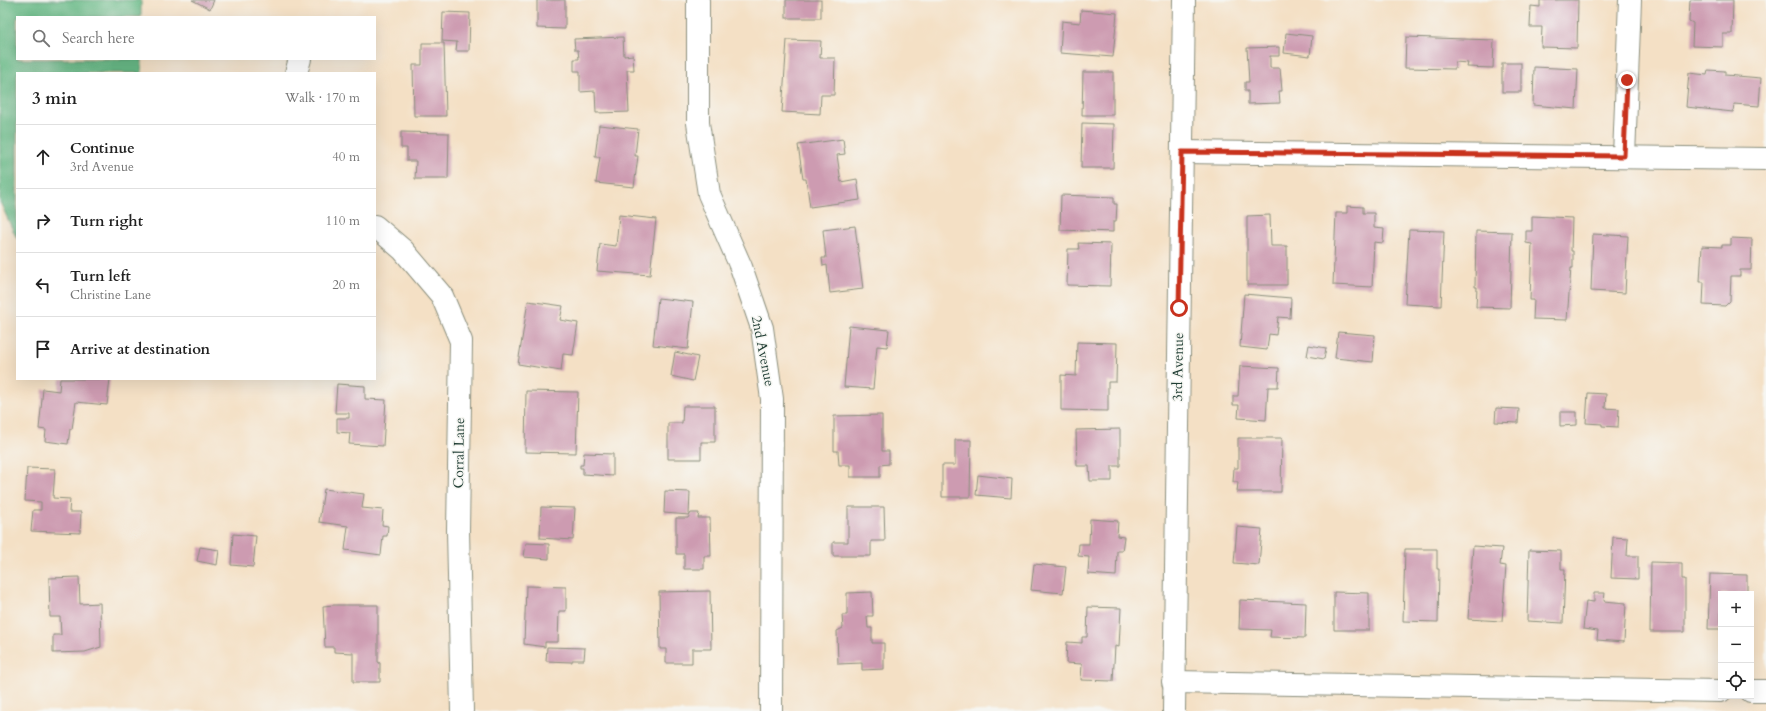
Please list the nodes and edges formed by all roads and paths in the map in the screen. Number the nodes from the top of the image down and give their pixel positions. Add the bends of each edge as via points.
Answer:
1 (698, 0) edge
2 (1184, 0) edge
3 (1630, 0) edge
4 (300, 60) edge
5 (296, 72) edge
6 (1182, 152) junction
7 (1624, 156) junction
8 (1766, 159) edge
9 (376, 227) edge
10 (1173, 682) junction
11 (1718, 691) edge
12 (1754, 691) edge
13 (1766, 691) edge
14 (462, 711) edge
15 (771, 711) edge
16 (1174, 711) edge

1 - 15 street, 2nd Avenue via 698,123 710,194 741,267 762,328 772,399
2 - 6 street, 3rd Avenue
3 - 7 street
4 - 5 street
6 - 7 street
6 - 10 street, 3rd Avenue
7 - 8 street
9 - 14 street, Corral Lane via 404,250 442,296 461,341 458,530
10 - 11 street
10 - 16 street, 3rd Avenue
12 - 13 street

